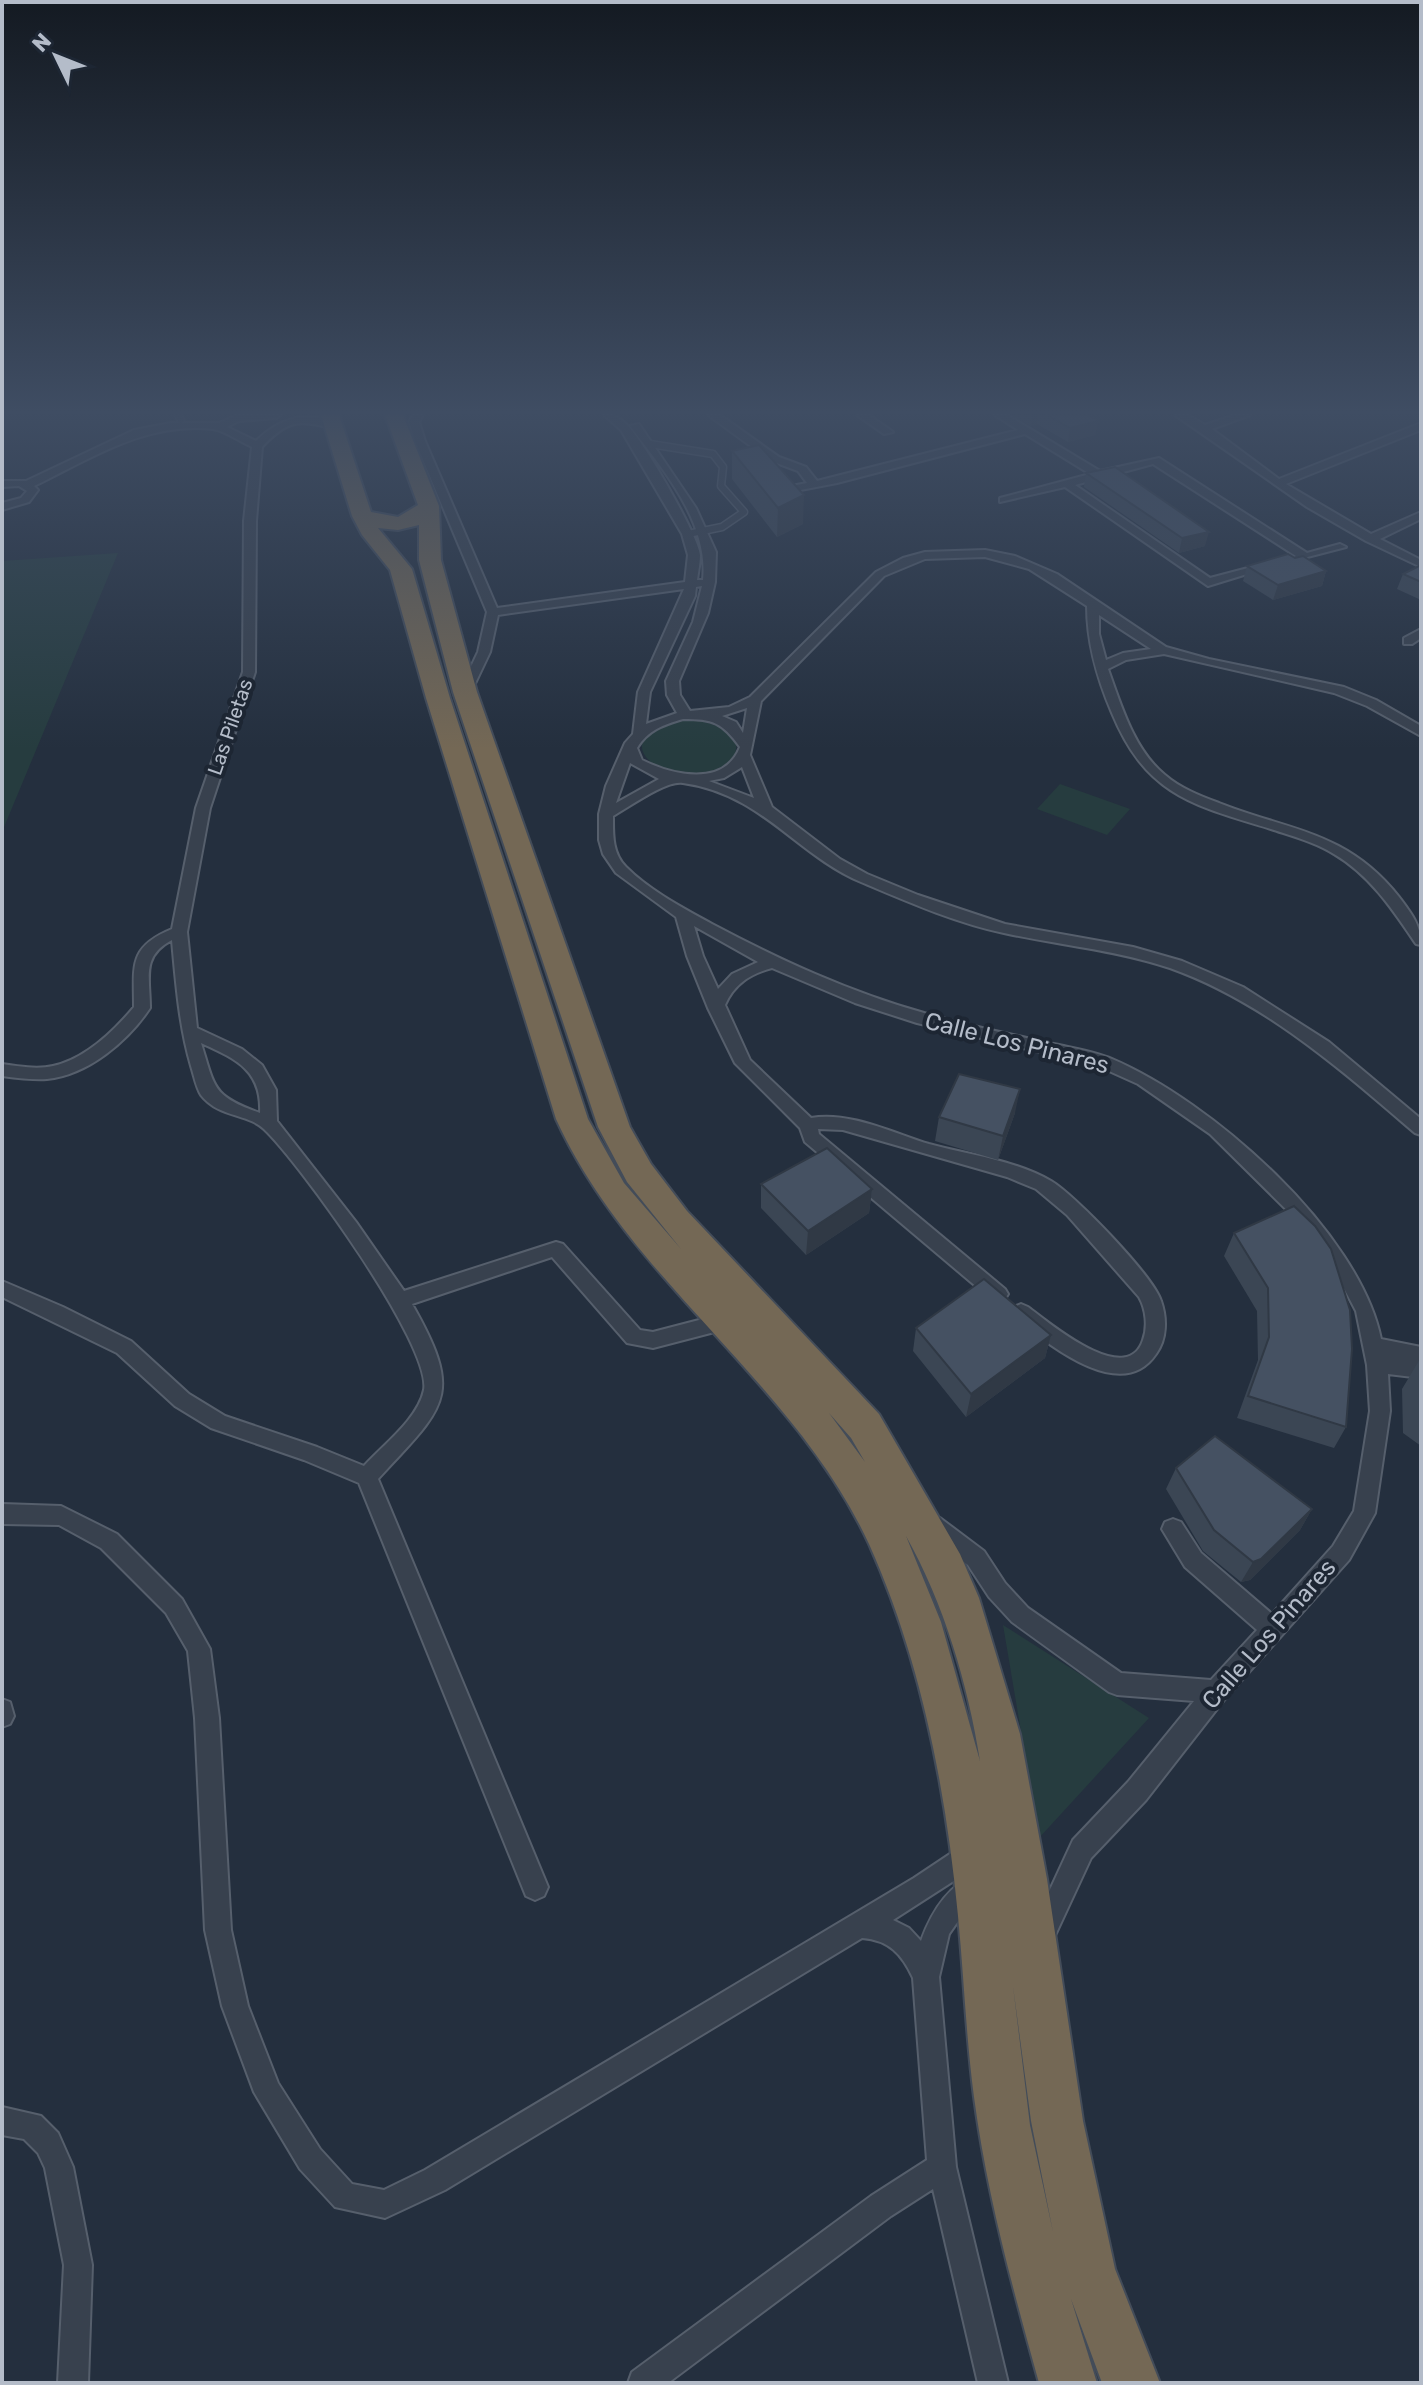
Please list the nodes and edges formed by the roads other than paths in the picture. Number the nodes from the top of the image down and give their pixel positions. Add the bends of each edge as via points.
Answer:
1 (250, 526) edge
2 (367, 526) edge
3 (433, 526) edge
4 (449, 526) edge
5 (684, 526) edge
6 (701, 526) edge
7 (724, 526) edge
8 (1128, 526) edge
9 (1258, 526) edge
10 (1349, 526) edge
11 (1397, 526) edge
12 (704, 532) junction
13 (688, 534) junction
14 (1370, 539) junction
15 (1340, 547) dead end
16 (1304, 556) junction
17 (1421, 564) edge
18 (707, 588) junction
19 (690, 590) junction
20 (1093, 604) junction
21 (492, 618) junction
22 (1421, 633) edge
23 (1408, 641) dead end
24 (1163, 651) junction
25 (1101, 667) junction
26 (465, 692) junction
27 (755, 700) junction
28 (686, 715) junction
29 (705, 716) junction
30 (1421, 732) edge
31 (635, 737) junction
32 (745, 750) junction
33 (671, 778) junction
34 (691, 780) junction
35 (766, 809) junction
36 (606, 814) junction
37 (683, 915) junction
38 (179, 932) junction
39 (1421, 940) edge
40 (773, 963) junction
41 (716, 1008) junction
42 (189, 1031) junction
43 (2, 1070) edge
44 (268, 1122) junction
45 (808, 1125) junction
46 (1421, 1129) edge
47 (2, 1289) edge
48 (400, 1300) junction
49 (726, 1321) junction
50 (1375, 1355) junction
51 (1421, 1355) edge
52 (1421, 1370) edge
53 (367, 1477) junction
54 (914, 1511) junction
55 (2, 1514) edge
56 (1173, 1529) dead end
57 (1274, 1630) junction
58 (1216, 1692) junction
59 (2, 1710) edge
60 (2, 1716) edge
61 (976, 1870) junction
62 (535, 1887) dead end
63 (856, 1925) junction
64 (1034, 1953) junction
65 (926, 1977) junction
66 (2, 2121) edge
67 (942, 2167) junction
68 (73, 2383) edge
69 (643, 2383) edge
70 (993, 2383) edge
71 (1068, 2383) edge
72 (1131, 2383) edge

1 - 38 street, Las Piletas via 249,672 203,808
2 - 49 highway via 401,569 582,1143 624,1212
3 - 26 highway via 430,560
4 - 21 street
5 - 13 street
6 - 12 street
7 - 12 lane
8 - 16 street via 1208,582
9 - 16 street
10 - 14 street
11 - 14 street
12 - 13 lane
12 - 18 street via 711,550
13 - 19 street via 694,555
14 - 17 street
15 - 16 street
18 - 19 street
18 - 28 street via 672,687
19 - 21 street
19 - 31 street, Calle Los Pinares via 644,692
20 - 24 street
20 - 25 street
20 - 27 street via 1042,568 1019,560 965,552 914,557 880,574
21 - 26 street via 484,652
22 - 23 street
24 - 25 street via 1123,657
24 - 30 street via 1342,691
25 - 39 street via 1113,703 1160,779 1217,807 1325,843 1387,890
26 - 54 highway via 625,1150 675,1220 865,1426
27 - 29 street
27 - 32 street
28 - 29 street
28 - 31 street via 667,718
29 - 32 street via 734,727
31 - 33 street via 632,754 640,764
31 - 36 street, Calle Los Pinares
32 - 34 street via 724,772
32 - 35 street
33 - 34 street
33 - 36 street
34 - 35 street
35 - 46 street via 835,862 913,898 1003,928 1128,951 1237,991 1323,1046
36 - 37 street, Calle Los Pinares via 610,854 621,870
37 - 40 street, Calle Los Pinares
37 - 41 street
38 - 42 street, Las Piletas
38 - 43 street via 142,954 142,1008 126,1030 59,1071
40 - 41 street via 735,978 722,990
40 - 50 street, Calle Los Pinares via 923,1019 1102,1061 1184,1105 1313,1225 1366,1311
41 - 45 street via 743,1063
42 - 44 street, Las Piletas via 207,1090 218,1102
42 - 44 street via 262,1074 269,1092
44 - 48 street
45 - 45 street via 811,1137 867,1187 1060,1340 1090,1359 1112,1365 1128,1366 1151,1347 1151,1297 1053,1191 1035,1180 844,1124
47 - 53 street via 124,1347 182,1400 218,1422
48 - 49 street via 556,1249 634,1337 653,1340
48 - 53 street via 427,1353 435,1387 421,1414
49 - 61 highway via 820,1431 886,1536 936,1664
50 - 51 street
50 - 52 street
50 - 57 street, Calle Los Pinares via 1380,1411 1364,1513 1341,1553
53 - 62 street
54 - 58 street via 976,1558 1020,1615 1117,1684
54 - 64 highway via 958,1598 998,1734
55 - 63 street via 61,1516 109,1541 174,1606 199,1649 218,1930 235,2006 268,2092 310,2159 345,2197 385,2204 435,2180
56 - 57 street via 1193,1560
57 - 58 street, Calle Los Pinares
58 - 64 street, Calle Los Pinares via 1137,1791 1082,1849
59 - 60 street
61 - 63 street via 923,1887
61 - 65 street via 940,1921 929,1947
61 - 71 highway via 1013,2178
63 - 65 street via 879,1926 900,1936 916,1953
64 - 72 highway via 1057,2121 1088,2269
65 - 67 street
66 - 68 street via 31,2126 48,2143 59,2167 78,2265
67 - 69 street via 881,2206
67 - 70 street

